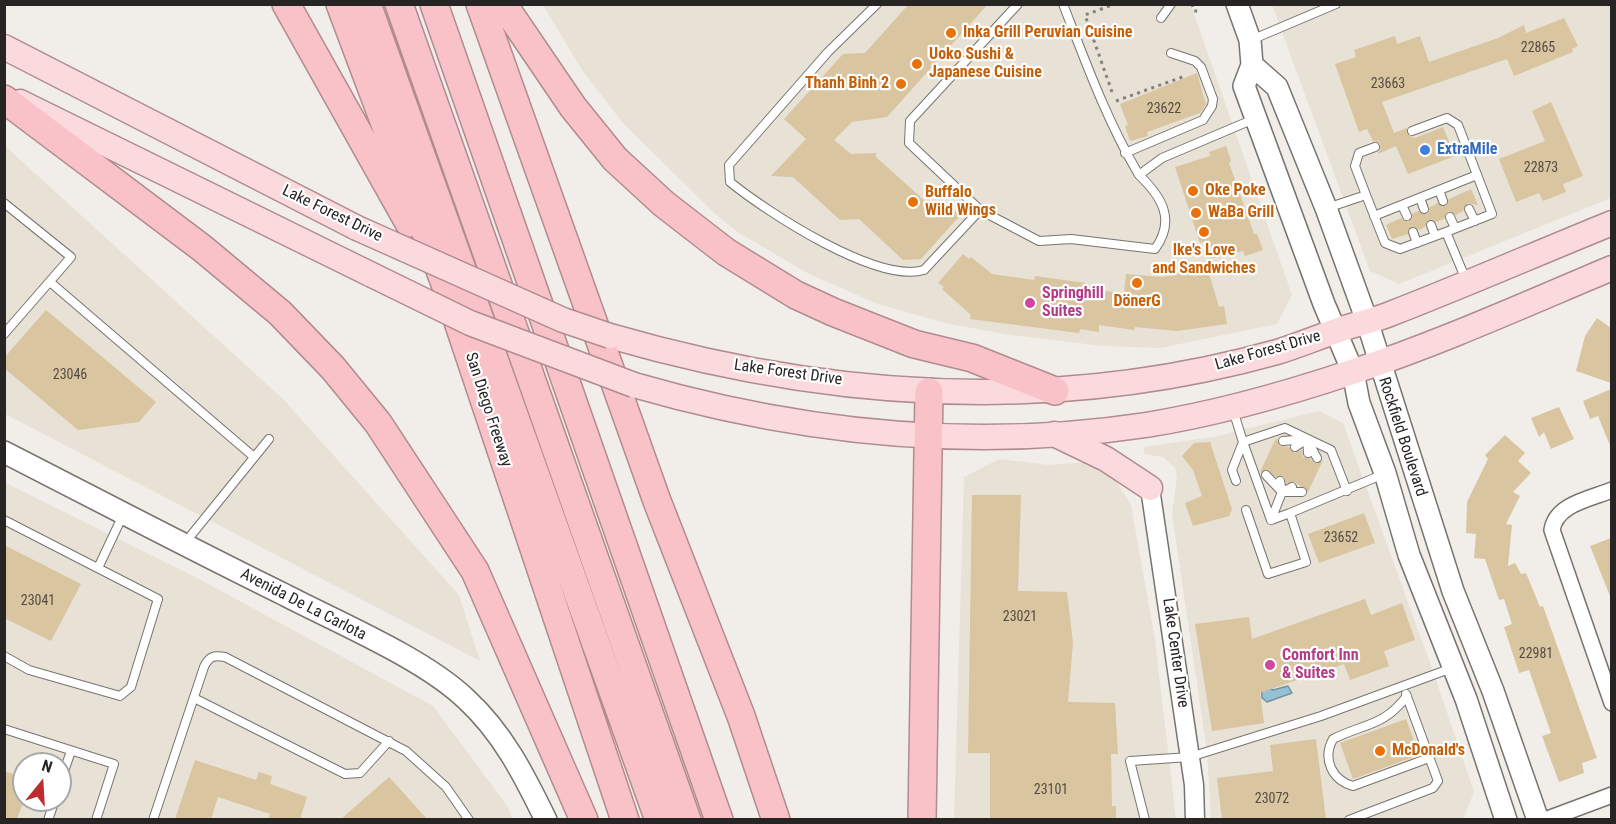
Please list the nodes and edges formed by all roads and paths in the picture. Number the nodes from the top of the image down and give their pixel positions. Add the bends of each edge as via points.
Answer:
1 (286, 4) edge
2 (340, 4) edge
3 (367, 4) edge
4 (399, 4) edge
5 (434, 4) edge
6 (480, 4) edge
7 (503, 4) edge
8 (877, 4) edge
9 (1018, 4) edge
10 (1063, 4) edge
11 (1115, 4) edge
12 (1171, 4) edge
13 (1192, 4) edge
14 (1237, 4) edge
15 (1306, 4) edge
16 (1336, 4) edge
17 (1199, 11) dead end
18 (1310, 15) junction
19 (1161, 18) dead end
20 (1250, 40) junction
21 (4, 47) edge
22 (1171, 53) dead end
23 (1252, 65) junction
24 (1185, 76) dead end
25 (4, 94) edge
26 (4, 99) edge
27 (1255, 118) junction
28 (1413, 131) dead end
29 (1375, 147) dead end
30 (1125, 153) junction
31 (1138, 175) junction
32 (1477, 176) junction
33 (1458, 183) junction
34 (1439, 190) junction
35 (1462, 193) dead end
36 (1366, 195) junction
37 (1420, 198) junction
38 (1443, 201) dead end
39 (4, 203) edge
40 (1402, 205) junction
41 (1326, 208) junction
42 (1425, 209) dead end
43 (1469, 209) dead end
44 (980, 210) junction
45 (1374, 216) junction
46 (1407, 216) dead end
47 (1450, 217) dead end
48 (1474, 221) junction
49 (1611, 223) edge
50 (1431, 225) dead end
51 (1455, 228) junction
52 (1413, 232) dead end
53 (1446, 232) junction
54 (1435, 236) junction
55 (1418, 243) junction
56 (1611, 268) edge
57 (50, 282) junction
58 (1466, 283) junction
59 (447, 289) junction
60 (1367, 321) junction
61 (1335, 331) junction
62 (4, 334) edge
63 (1378, 363) junction
64 (1353, 372) junction
65 (929, 392) junction
66 (1055, 392) junction
67 (1232, 405) junction
68 (1052, 434) junction
69 (930, 435) junction
70 (269, 439) dead end
71 (1307, 439) junction
72 (1283, 441) dead end
73 (1243, 442) junction
74 (1295, 447) dead end
75 (4, 452) edge
76 (1308, 453) dead end
77 (254, 457) junction
78 (1317, 458) dead end
79 (1385, 473) junction
80 (1266, 475) dead end
81 (1236, 481) dead end
82 (1280, 481) dead end
83 (1292, 487) dead end
84 (1149, 488) joint
85 (1611, 490) edge
86 (1347, 491) junction
87 (1282, 492) junction
88 (1302, 492) dead end
89 (1246, 510) dead end
90 (1290, 513) junction
91 (123, 514) junction
92 (4, 520) edge
93 (1271, 520) junction
94 (183, 545) junction
95 (98, 568) junction
96 (4, 656) edge
97 (1453, 668) junction
98 (1404, 685) junction
99 (1407, 696) junction
100 (194, 698) junction
101 (1611, 703) edge
102 (4, 729) edge
103 (389, 741) junction
104 (70, 751) joint
105 (1190, 757) junction
106 (1429, 758) junction
107 (1611, 795) edge
108 (96, 819) edge
109 (153, 819) edge
110 (469, 819) edge
111 (546, 819) edge
112 (584, 819) edge
113 (625, 819) edge
114 (659, 819) edge
115 (687, 819) edge
116 (719, 819) edge
117 (776, 819) edge
118 (922, 819) edge
119 (1145, 819) edge
120 (1196, 819) edge
121 (1349, 819) edge
122 (1506, 819) edge
123 (1538, 819) edge
124 (1545, 819) edge

1 - 59 highway
2 - 59 highway, San Diego Freeway
3 - 114 highway
4 - 115 highway
5 - 116 highway
6 - 117 highway via 657,501 741,716
7 - 66 highway via 573,107 615,159 664,204 726,252 787,290 833,312 914,344 972,358
8 - 44 lane via 828,52 729,165 730,182 762,208 812,237 872,264 912,274 924,270
9 - 44 lane via 910,122 909,143
10 - 30 lane
11 - 24 path via 1086,15 1116,103
12 - 19 lane
13 - 17 path via 1194,11
14 - 20 main road, Rockfield Boulevard
15 - 18 lane
16 - 18 lane
18 - 20 lane
20 - 23 main road, Rockfield Boulevard
21 - 65 main road, Lake Forest Drive, bridge via 357,228 563,320 669,353
22 - 30 lane via 1202,67 1212,106 1203,120
23 - 27 main road, Rockfield Boulevard via 1244,86
23 - 41 main road, Rockfield Boulevard via 1277,87
25 - 69 main road, bridge via 470,323 634,385 801,424
26 - 112 highway via 202,248 280,313 378,423 475,571
27 - 31 lane via 1162,158
27 - 61 main road, Rockfield Boulevard
28 - 32 lane via 1447,118 1458,125
29 - 36 lane via 1359,153 1355,166
30 - 31 lane
31 - 44 lane via 1154,190 1164,210 1166,235 1155,249 1071,239 1039,241
32 - 33 lane
32 - 48 lane via 1492,214
33 - 34 lane
33 - 35 lane
34 - 37 lane
34 - 38 lane
36 - 41 lane
36 - 45 lane
37 - 40 lane
37 - 42 lane
39 - 57 lane via 70,257
40 - 45 lane
40 - 46 lane
41 - 60 main road, Rockfield Boulevard
43 - 48 lane
45 - 55 lane via 1385,243 1400,249
47 - 51 lane
48 - 51 lane
49 - 58 main road, Lake Forest Drive
50 - 54 lane
51 - 53 lane
52 - 55 lane
53 - 54 lane
53 - 58 lane
54 - 55 lane
56 - 63 main road
57 - 62 lane
57 - 77 lane
58 - 60 main road, Lake Forest Drive
59 - 113 highway, San Diego Freeway
60 - 61 main road, Lake Forest Drive
60 - 63 main road, Rockfield Boulevard
61 - 64 main road, Rockfield Boulevard
61 - 66 main road, Lake Forest Drive via 1275,352 1161,378
63 - 64 main road
63 - 123 main road, Rockfield Boulevard via 1453,591
64 - 67 main road
64 - 79 main road, Rockfield Boulevard via 1359,403
65 - 66 main road, Lake Forest Drive
65 - 69 highway
67 - 68 main road via 1147,425
67 - 73 lane
68 - 69 main road
68 - 84 main road via 1106,459
69 - 118 highway
70 - 77 lane
71 - 72 lane
71 - 73 lane via 1285,429
71 - 74 lane
71 - 76 lane
71 - 78 lane
71 - 86 lane via 1331,450
73 - 81 lane via 1232,470
73 - 93 lane
75 - 91 main road, Avenida De La Carlota
77 - 94 lane
79 - 86 lane
79 - 97 main road, Rockfield Boulevard via 1409,555
80 - 87 lane
82 - 87 lane
83 - 87 lane
84 - 105 street, Lake Center Drive
85 - 101 street via 1561,510 1554,520 1555,540
86 - 90 lane
87 - 88 lane
87 - 93 lane
89 - 90 lane via 1268,574 1306,562
90 - 93 lane
91 - 94 main road, Avenida De La Carlota
91 - 95 lane
92 - 95 lane
94 - 111 main road, Avenida De La Carlota via 342,624 444,681 465,697 502,738
95 - 96 lane via 158,599 131,687 120,696 29,670
97 - 98 lane
97 - 122 main road, Rockfield Boulevard
98 - 99 lane
98 - 105 lane
99 - 106 lane
99 - 106 lane via 1384,720 1333,739 1329,746 1330,767 1338,780 1353,786
100 - 103 lane via 345,774 360,772
100 - 103 lane via 208,659 215,655 225,657
100 - 109 lane
102 - 104 lane
103 - 110 lane via 426,766
104 - 108 lane via 114,764
105 - 119 lane via 1130,761
105 - 120 street, Lake Center Drive
106 - 121 lane via 1438,781 1433,788
107 - 124 street

